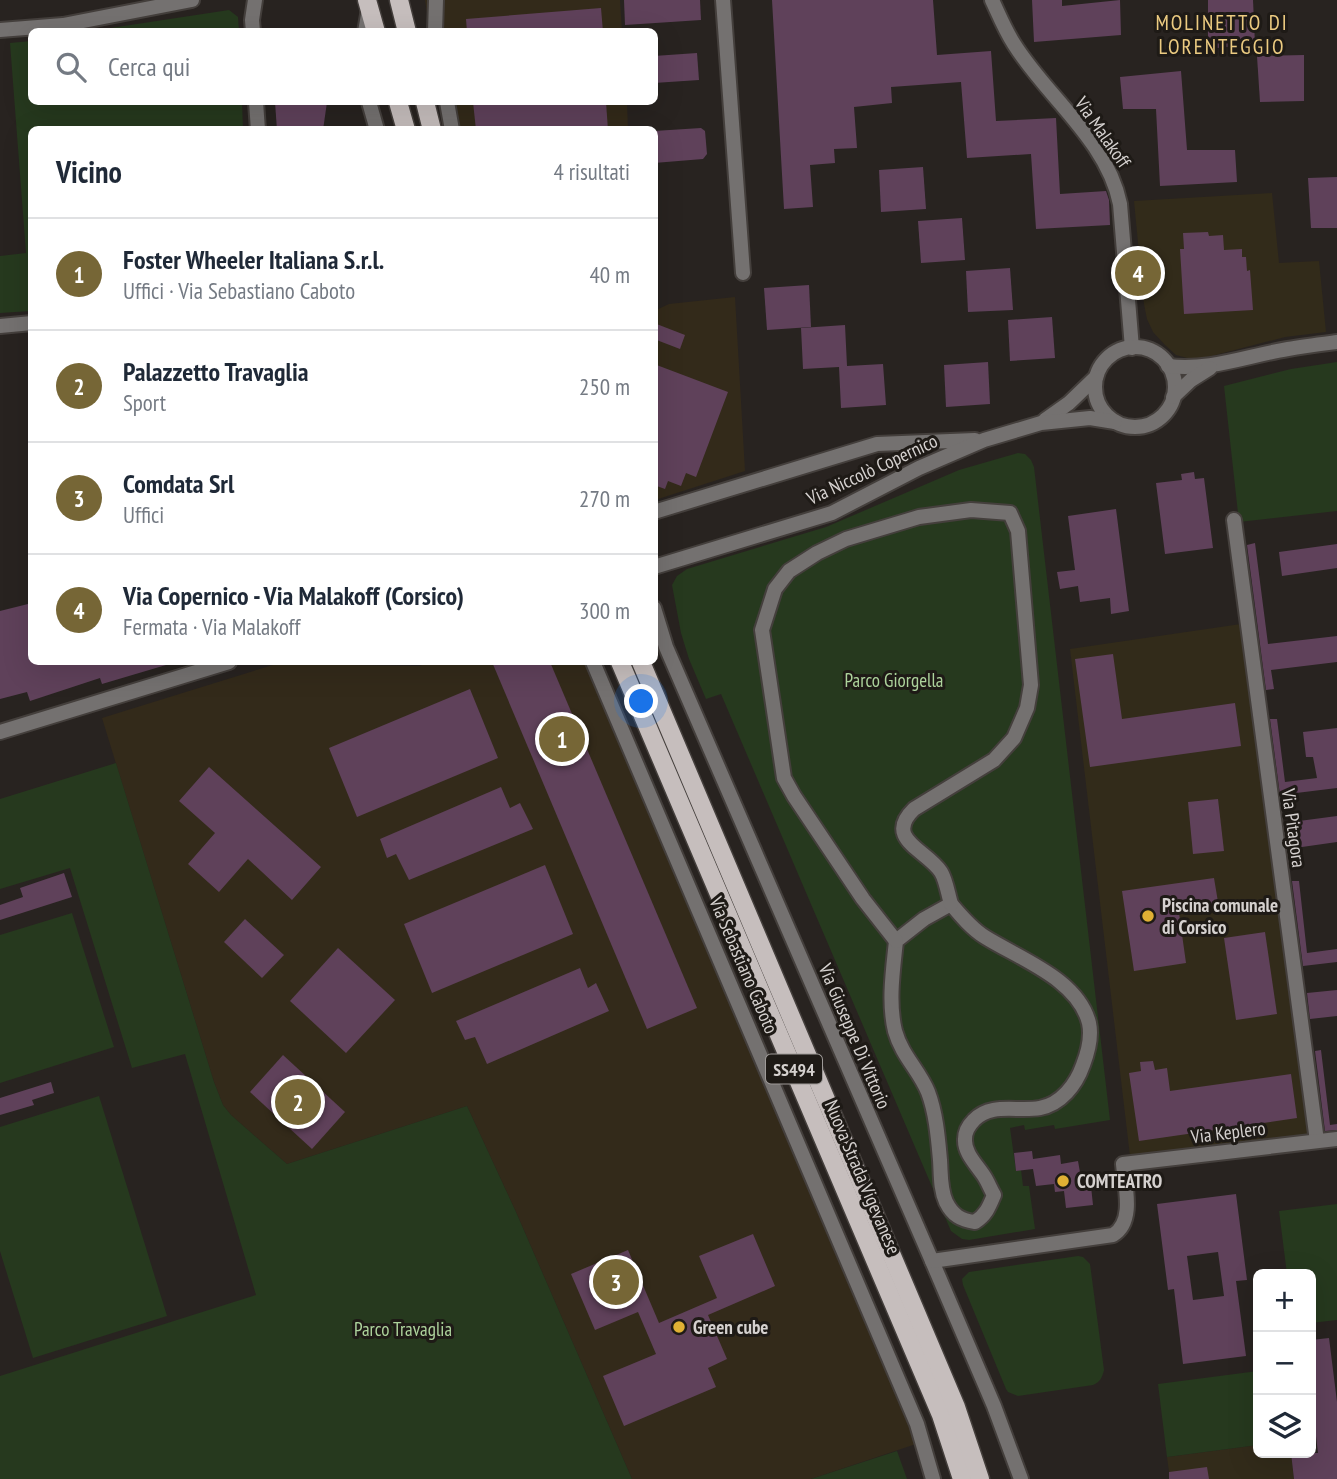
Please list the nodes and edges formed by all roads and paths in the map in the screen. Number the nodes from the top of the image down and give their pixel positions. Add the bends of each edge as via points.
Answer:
1 (192, 0) edge
2 (255, 0) edge
3 (399, 0) edge
4 (436, 0) edge
5 (723, 0) edge
6 (992, 0) edge
7 (368, 4) edge
8 (253, 28) edge
9 (365, 28) edge
10 (375, 28) edge
11 (406, 28) edge
12 (435, 28) edge
13 (0, 30) edge
14 (256, 105) edge
15 (370, 105) edge
16 (399, 105) edge
17 (426, 105) edge
18 (448, 105) edge
19 (258, 126) edge
20 (376, 126) edge
21 (405, 126) edge
22 (431, 126) edge
23 (451, 126) edge
24 (743, 273) dead end
25 (28, 323) edge
26 (0, 326) edge
27 (1337, 342) edge
28 (1132, 348) junction
29 (1168, 366) junction
30 (1214, 366) junction
31 (1096, 377) junction
32 (1173, 397) junction
33 (1115, 422) junction
34 (1041, 423) junction
35 (984, 440) junction
36 (658, 511) edge
37 (1234, 520) dead end
38 (658, 565) edge
39 (658, 621) edge
40 (219, 665) edge
41 (594, 665) edge
42 (621, 665) edge
43 (642, 665) edge
44 (0, 732) edge
45 (951, 904) junction
46 (896, 941) junction
47 (1337, 1139) edge
48 (1317, 1141) junction
49 (932, 1261) junction
50 (933, 1479) edge
51 (962, 1479) edge
52 (980, 1479) edge
53 (1021, 1479) edge

1 - 13 street via 63,25
2 - 8 street
3 - 11 main road
4 - 12 street
5 - 24 street
6 - 28 street, Via Malakoff via 1014,44 1097,151 1116,186
7 - 9 street
7 - 10 main road
14 - 19 street
15 - 20 street
16 - 21 main road
17 - 22 main road
18 - 23 street
25 - 26 street
27 - 30 street
28 - 29 street via 1157,354
28 - 31 street via 1113,354
29 - 30 street
29 - 32 street
30 - 32 street
31 - 33 street via 1098,402
31 - 34 street
32 - 33 street via 1153,422 1137,427
33 - 34 street, Via Niccolò Copernico via 1090,418
34 - 35 street, Via Niccolò Copernico
35 - 36 street, Via Niccolò Copernico via 877,444
35 - 38 street, Via Niccolò Copernico via 832,513
37 - 48 street, Via Pitagora
39 - 49 street, Via Giuseppe Di Vittorio
40 - 44 street
41 - 50 street, Via Sebastiano Caboto via 917,1424
42 - 51 main road, Nuova Strada Vigevanese / SS494 via 941,1415
43 - 52 main road, Nuova Strada Vigevanese / SS494 via 956,1407
45 - 46 street
45 - 46 street via 983,936 1065,984 1089,1024 1089,1048 1082,1068 1072,1088 1058,1100 1041,1108 993,1109 968,1126 968,1153 994,1195 988,1210 975,1222 960,1220 946,1202 928,1093 904,1055 896,1032 891,1003
45 - 46 street via 941,872 902,830 904,818 914,809 994,760 1014,738 1027,708 1031,685 1018,531 1010,513 971,510 919,517 846,539 789,571 775,589 765,618 762,630 784,778
47 - 48 street, Via Keplero
48 - 49 street, Via Keplero via 1123,1164 1127,1211 1112,1236
49 - 53 street, Via Giuseppe Di Vittorio

